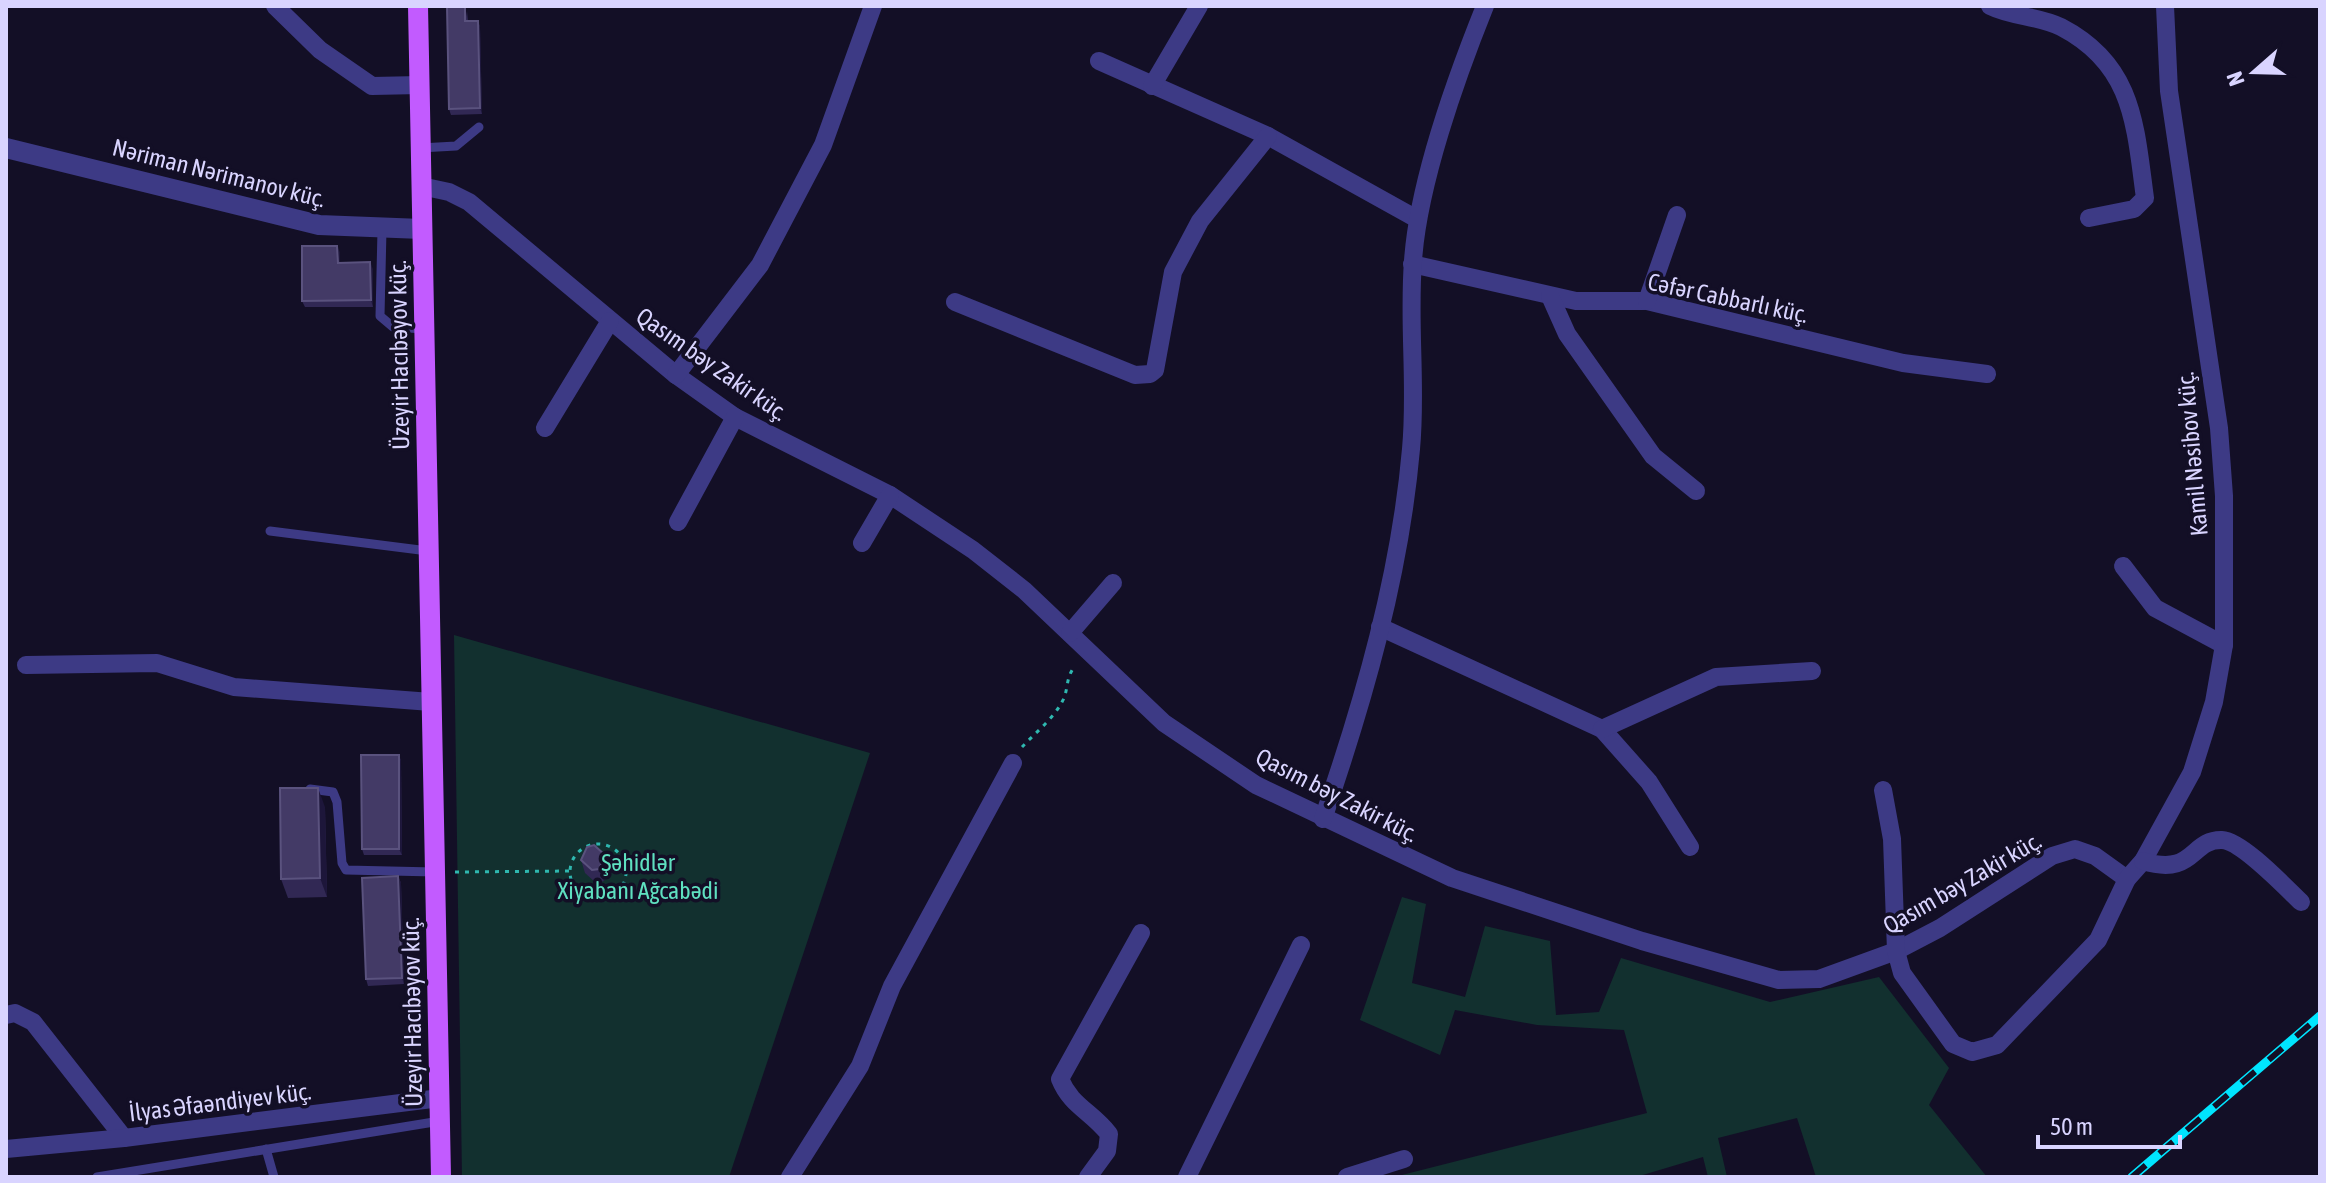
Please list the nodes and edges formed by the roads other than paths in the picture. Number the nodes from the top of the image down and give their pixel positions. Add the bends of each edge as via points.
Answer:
1 (275, 6) edge
2 (418, 6) edge
3 (873, 6) edge
4 (1199, 6) edge
5 (1485, 6) edge
6 (1990, 6) edge
7 (2165, 6) edge
8 (1099, 61) dead end
9 (420, 85) junction
10 (1152, 86) junction
11 (479, 127) dead end
12 (1268, 136) junction
13 (6, 148) edge
14 (420, 148) junction
15 (421, 186) junction
16 (1677, 215) dead end
17 (2089, 218) dead end
18 (1417, 219) junction
19 (422, 229) junction
20 (382, 230) junction
21 (1412, 264) junction
22 (1550, 296) junction
23 (1647, 301) junction
24 (955, 302) dead end
25 (610, 321) junction
26 (424, 329) junction
27 (1987, 374) dead end
28 (676, 375) junction
29 (735, 417) junction
30 (545, 428) dead end
31 (1696, 491) dead end
32 (890, 495) junction
33 (678, 522) dead end
34 (270, 531) dead end
35 (862, 543) dead end
36 (428, 551) junction
37 (2123, 566) dead end
38 (1113, 583) dead end
39 (1380, 627) junction
40 (1070, 633) junction
41 (2224, 645) junction
42 (26, 665) dead end
43 (1812, 671) dead end
44 (431, 702) junction
45 (1602, 729) junction
46 (1013, 763) road end
47 (294, 790) edge
48 (1883, 790) dead end
49 (1323, 819) junction
50 (1690, 847) dead end
51 (2143, 861) junction
52 (435, 872) junction
53 (2127, 879) junction
54 (2301, 902) dead end
55 (1141, 933) dead end
56 (1301, 945) dead end
57 (1896, 951) junction
58 (6, 1015) edge
59 (440, 1098) junction
60 (440, 1121) junction
61 (124, 1138) junction
62 (6, 1149) edge
63 (266, 1149) junction
64 (1404, 1159) dead end
65 (97, 1177) edge
66 (274, 1177) edge
67 (441, 1177) edge
68 (790, 1177) edge
69 (1088, 1177) edge
70 (1187, 1177) edge
71 (1347, 1177) edge

1 - 9 street via 320,50 372,86
2 - 9 main road, Üzeyir Hacıbəyov küç.
3 - 28 street via 823,145 760,265
4 - 10 street
5 - 18 street via 1446,115
6 - 17 street via 2059,26 2101,53 2125,87 2145,198 2134,209
7 - 41 street, Kamil Nəsibov küç. via 2171,105 2219,428
8 - 10 street
9 - 14 main road, Üzeyir Hacıbəyov küç.
10 - 12 street
11 - 14 lane via 456,146
12 - 18 street
12 - 24 street via 1200,221 1173,272 1150,374 1135,375
13 - 20 street, Nəriman Nərimanov küç. via 319,225
14 - 15 main road, Üzeyir Hacıbəyov küç.
15 - 19 main road, Üzeyir Hacıbəyov küç.
15 - 25 street, Qasım bəy Zakir küç. via 469,202
16 - 23 street
18 - 21 street
19 - 20 street, Nəriman Nərimanov küç.
19 - 26 main road, Üzeyir Hacıbəyov küç.
20 - 26 lane via 380,316 393,327
21 - 22 street, Cəfər Cabbarlı küç.
21 - 39 street via 1411,450
22 - 23 street, Cəfər Cabbarlı küç.
22 - 31 street via 1567,334 1653,456
23 - 27 street, Cəfər Cabbarlı küç. via 1903,363
25 - 28 street, Qasım bəy Zakir küç.
25 - 30 street
26 - 36 main road, Üzeyir Hacıbəyov küç.
28 - 29 street, Qasım bəy Zakir küç.
29 - 32 street, Qasım bəy Zakir küç.
29 - 33 street
32 - 35 street
32 - 40 street, Qasım bəy Zakir küç. via 973,550
34 - 36 lane
36 - 44 main road, Üzeyir Hacıbəyov küç.
37 - 41 street via 2155,608
38 - 40 street
39 - 45 street
39 - 49 street via 1356,724
40 - 49 street, Qasım bəy Zakir küç. via 1164,723 1256,785
41 - 51 street, Kamil Nəsibov küç. via 2214,702 2192,772
42 - 44 street via 157,663 234,687
43 - 45 street via 1716,677
44 - 52 main road, Üzeyir Hacıbəyov küç.
45 - 50 street via 1649,782
46 - 68 street via 892,986 860,1066
47 - 52 lane via 333,792 346,870
48 - 57 street via 1892,839
49 - 57 street, Qasım bəy Zakir küç. via 1452,878 1779,980 1819,979
51 - 53 street, Kamil Nəsibov küç.
51 - 54 street via 2177,866 2223,840 2237,846
52 - 59 main road, Üzeyir Hacıbəyov küç.
53 - 57 street, Qasım bəy Zakir küç. via 2075,849 2052,856
53 - 57 street, Kamil Nəsibov küç. via 2098,940 1997,1045 1972,1052 1953,1044 1902,973
55 - 69 street via 1060,1079 1067,1098 1109,1134 1107,1151
56 - 70 street
58 - 61 street via 15,1013 33,1022
59 - 60 main road, Üzeyir Hacıbəyov küç.
59 - 61 street, İlyas Əfaəndiyev küç.
60 - 63 lane
60 - 67 main road, Üzeyir Hacıbəyov küç.
61 - 62 street, İlyas Əfaəndiyev küç.
63 - 65 lane
63 - 66 lane
64 - 71 street

